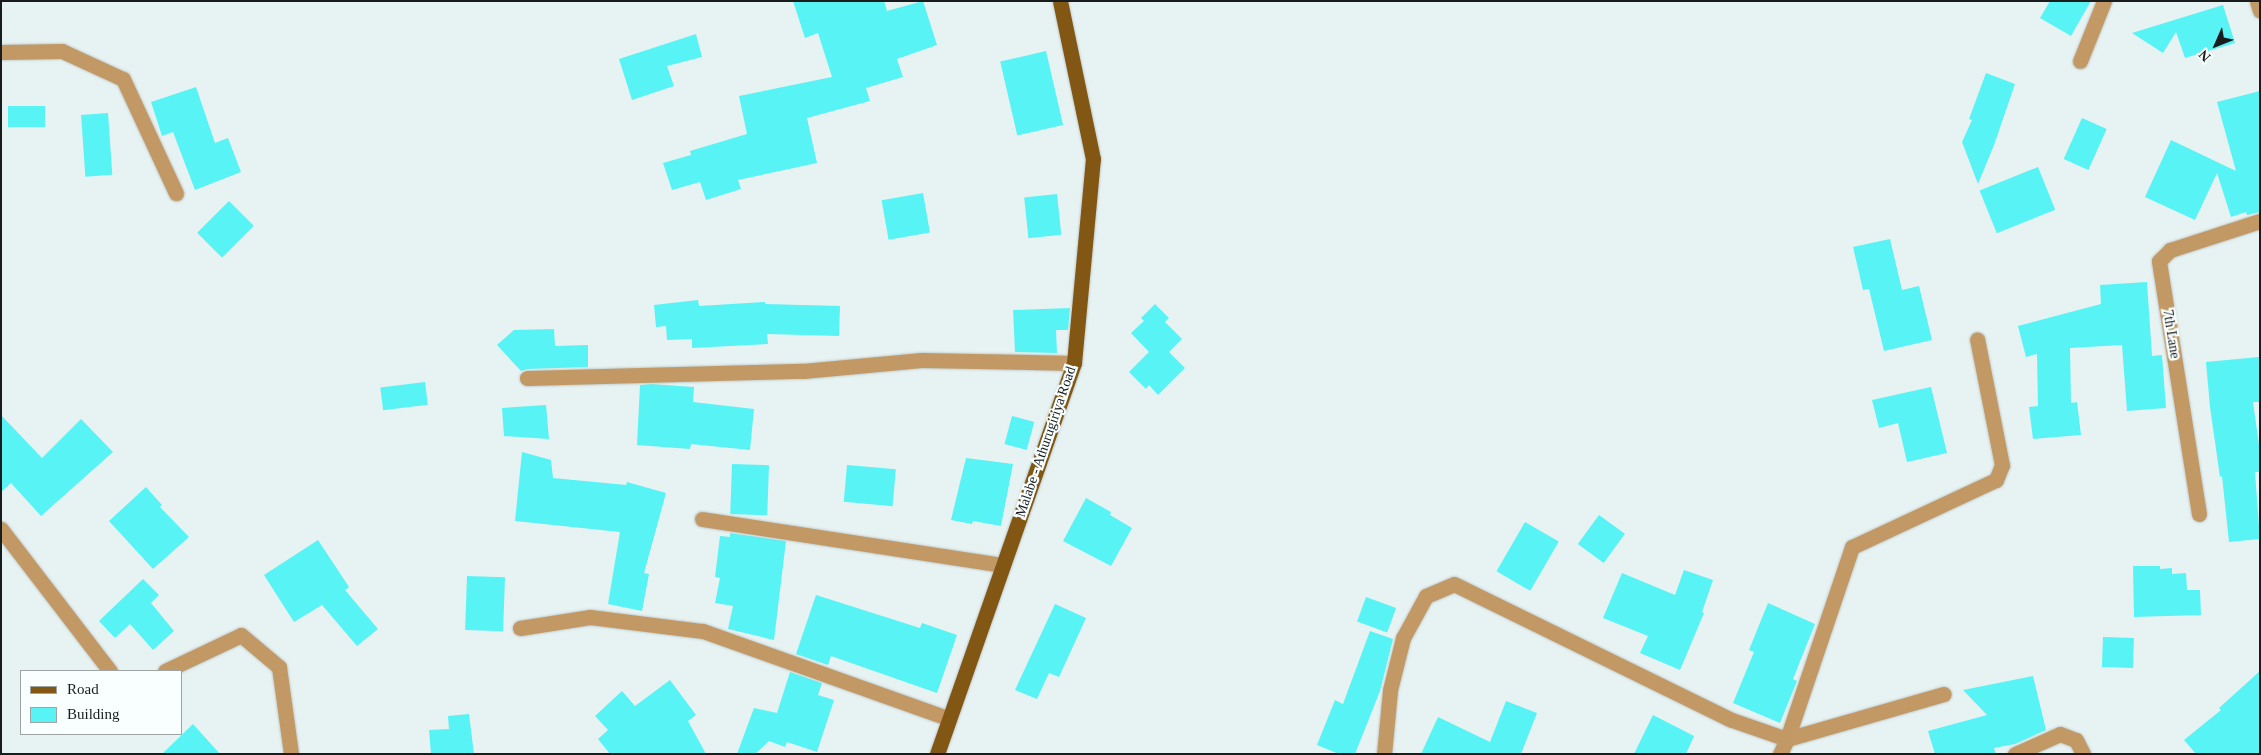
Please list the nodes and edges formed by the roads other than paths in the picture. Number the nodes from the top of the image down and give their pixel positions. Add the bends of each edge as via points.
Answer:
1 (1060, 1) edge
2 (2104, 1) edge
3 (2258, 1) edge
4 (2260, 11) edge
5 (1, 52) edge
6 (2080, 61) dead end
7 (176, 193) dead end
8 (2260, 221) edge
9 (1977, 339) dead end
10 (1074, 363) junction
11 (527, 378) dead end
12 (2199, 514) dead end
13 (702, 519) dead end
14 (1, 529) edge
15 (1003, 565) junction
16 (520, 628) dead end
17 (109, 670) edge
18 (167, 670) edge
19 (1944, 694) dead end
20 (948, 718) junction
21 (1787, 739) junction
22 (291, 754) edge
23 (937, 754) edge
24 (1384, 754) edge
25 (1780, 754) edge
26 (2014, 754) edge
27 (2083, 754) edge

1 - 10 main road, Malabe - Athurugiriya Road via 1093,159
2 - 6 street
3 - 4 street
5 - 7 street via 62,51 123,79
8 - 12 street, 7th Lane via 2170,250 2160,260
9 - 21 street via 2002,465 1996,480 1852,548
10 - 11 street via 921,360 803,371
10 - 15 main road, Malabe - Athurugiriya Road
13 - 15 street
14 - 17 street
15 - 20 main road, Malabe - Athurugiriya Road
16 - 20 street via 590,617 703,631
18 - 22 street via 240,635 279,667
19 - 21 street
20 - 23 main road, Malabe - Athurugiriya Road
21 - 24 street via 1732,720 1454,584 1426,596 1403,638 1390,690
21 - 25 street
26 - 27 street via 2060,734 2076,740

